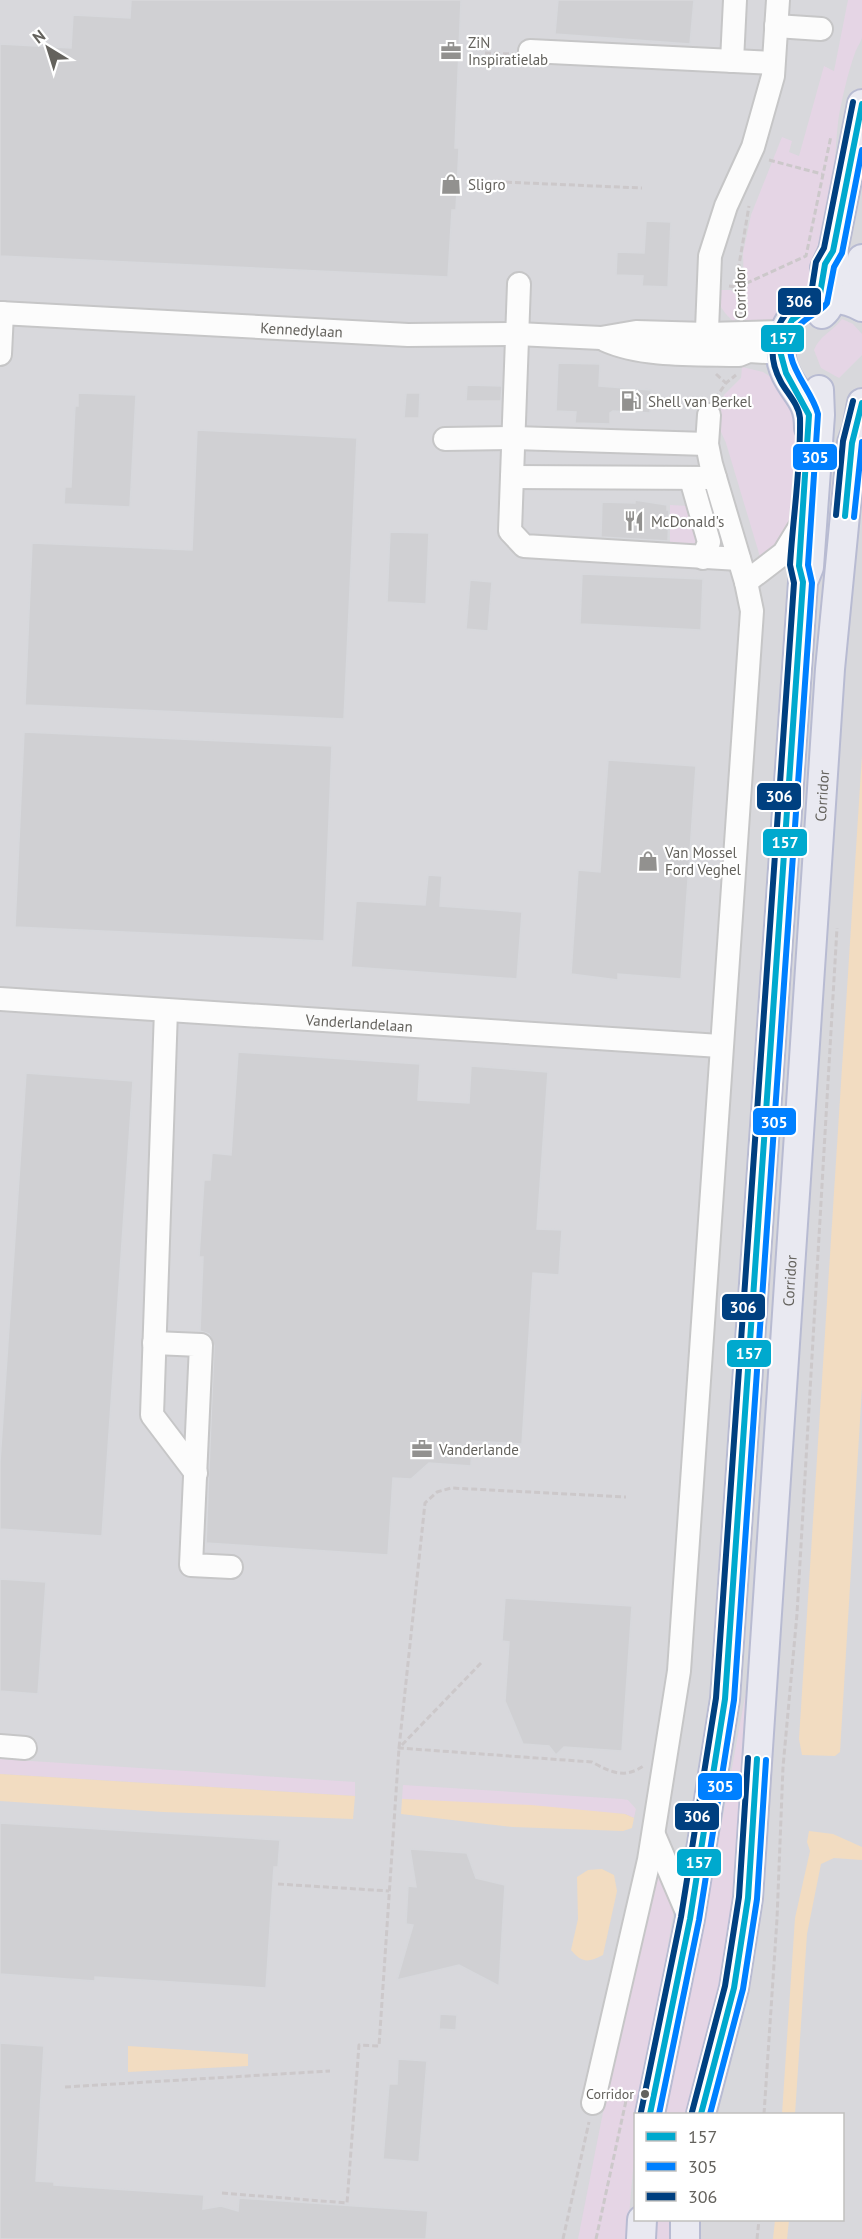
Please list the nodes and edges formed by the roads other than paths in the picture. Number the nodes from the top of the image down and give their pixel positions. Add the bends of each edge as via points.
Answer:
1 (735, 0) edge
2 (778, 0) edge
3 (776, 26) junction
4 (821, 28) dead end
5 (524, 53) road end
6 (732, 61) junction
7 (773, 63) junction
8 (862, 104) edge
9 (862, 259) edge
10 (519, 284) dead end
11 (825, 299) junction
12 (861, 307) edge
13 (1, 313) edge
14 (516, 334) junction
15 (707, 344) junction
16 (740, 344) junction
17 (786, 352) junction
18 (0, 354) edge
19 (811, 393) junction
20 (859, 394) edge
21 (709, 415) road end
22 (514, 438) junction
23 (445, 439) dead end
24 (707, 444) junction
25 (512, 477) junction
26 (715, 478) junction
27 (691, 479) junction
28 (801, 525) junction
29 (703, 558) junction
30 (739, 559) junction
31 (746, 582) junction
32 (803, 582) junction
33 (0, 999) edge
34 (166, 1010) junction
35 (720, 1046) junction
36 (154, 1342) junction
37 (196, 1473) junction
38 (231, 1567) dead end
39 (0, 1746) edge
40 (25, 1748) dead end
41 (654, 1835) junction
42 (690, 1919) junction
43 (595, 2097) road end
44 (650, 2113) edge
45 (702, 2113) edge
46 (642, 2221) edge
47 (641, 2239) edge

1 - 6 street
2 - 3 street, Corridor
3 - 4 street
3 - 7 street, Corridor
5 - 6 street
6 - 7 street
7 - 15 street, Corridor via 753,147 715,233 710,256
8 - 11 main road via 833,251 825,264
9 - 12 main road
10 - 14 street
11 - 12 main road
11 - 17 main road via 798,312
13 - 14 street, Kennedylaan via 408,334
13 - 18 street
14 - 15 street, Kennedylaan via 601,338 636,332
14 - 22 street
15 - 16 street, Kennedylaan
16 - 17 street, Kennedylaan
16 - 17 street, Kennedylaan via 748,362
17 - 19 main road
19 - 20 main road
19 - 28 main road
19 - 32 main road via 820,416 809,567
20 - 45 main road, Corridor via 848,428 852,443 830,669 748,1898 734,1988
21 - 24 street
22 - 23 street
22 - 24 street
22 - 25 street
24 - 26 street
25 - 27 street
25 - 29 street via 510,531 524,546
26 - 27 street
26 - 30 street
27 - 29 street via 709,542
28 - 31 street via 784,553
28 - 32 main road via 799,566
29 - 30 street
30 - 31 street
31 - 35 street via 752,611
32 - 42 main road via 725,1699
33 - 34 street, Vanderlandelaan
34 - 35 street, Vanderlandelaan
34 - 36 street
35 - 41 street via 679,1671
36 - 37 street via 152,1415
36 - 37 street via 201,1345
37 - 38 street via 191,1565
39 - 40 street
41 - 42 street
41 - 43 street
42 - 44 main road
46 - 47 main road

